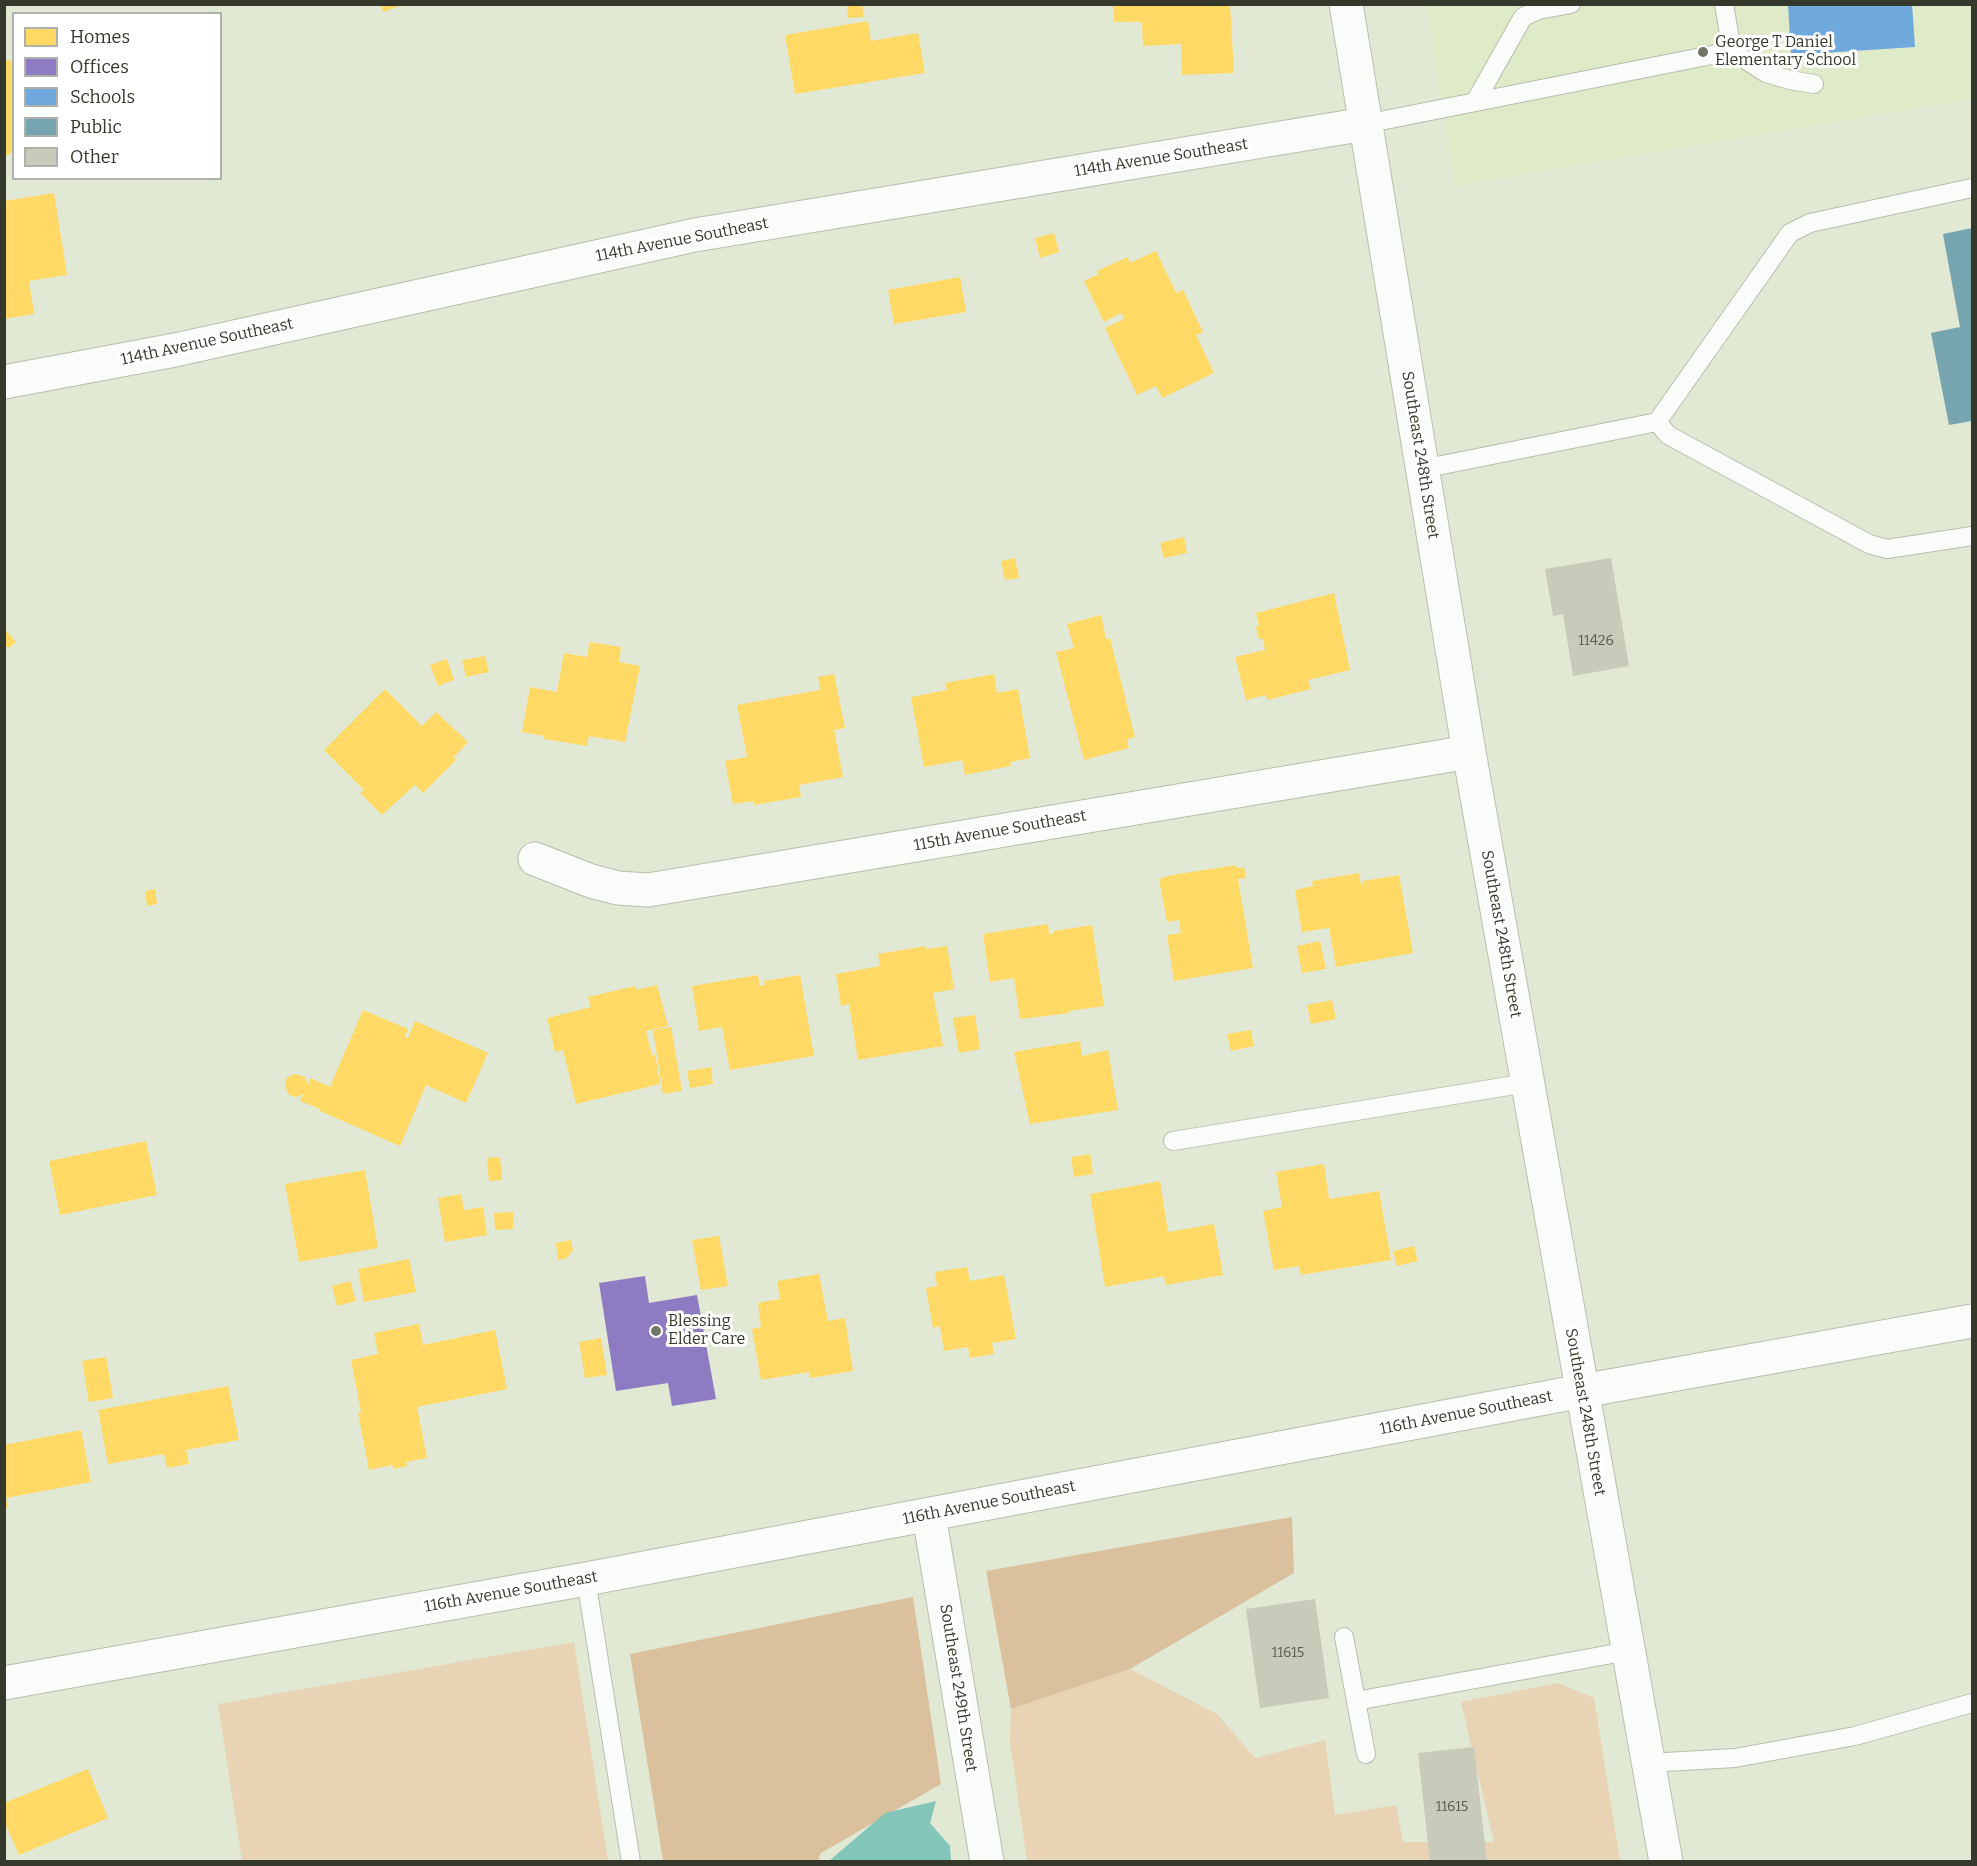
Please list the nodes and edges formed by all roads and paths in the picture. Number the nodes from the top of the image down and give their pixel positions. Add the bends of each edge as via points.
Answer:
1 (1346, 4) edge
2 (1571, 4) edge
3 (1724, 4) edge
4 (1732, 51) junction
5 (1814, 84) dead end
6 (1475, 102) junction
7 (1365, 124) junction
8 (1972, 188) edge
9 (4, 382) edge
10 (1657, 422) junction
11 (1422, 469) junction
12 (1972, 536) edge
13 (1470, 752) junction
14 (535, 859) dead end
15 (1527, 1083) junction
16 (1173, 1141) dead end
17 (1972, 1322) edge
18 (1581, 1392) junction
19 (929, 1515) junction
20 (586, 1578) junction
21 (1344, 1637) dead end
22 (1628, 1651) junction
23 (4, 1683) edge
24 (1356, 1701) junction
25 (1972, 1703) edge
26 (1366, 1754) dead end
27 (1648, 1763) junction
28 (631, 1862) edge
29 (987, 1862) edge
30 (1666, 1862) edge

1 - 7 street, Southeast 248th Street
2 - 6 lane via 1523,17
3 - 4 lane
4 - 5 lane via 1766,73
4 - 6 lane
6 - 7 lane
7 - 9 street, 114th Avenue Southeast via 695,235 175,350
7 - 11 street, Southeast 248th Street
8 - 10 lane via 1810,223 1790,233
10 - 11 lane
10 - 12 lane via 1668,435 1869,544 1887,549
11 - 13 street, Southeast 248th Street
13 - 14 street, 115th Avenue Southeast via 648,890 618,888
13 - 15 street, Southeast 248th Street
15 - 16 lane
15 - 18 street, Southeast 248th Street
17 - 18 street, 116th Avenue Southeast
18 - 19 street, 116th Avenue Southeast
18 - 22 street, Southeast 248th Street
19 - 20 street, 116th Avenue Southeast
19 - 29 street, Southeast 249th Street
20 - 23 street, 116th Avenue Southeast
20 - 28 lane
21 - 24 lane
22 - 24 lane
22 - 27 street, Southeast 248th Street
24 - 26 lane
25 - 27 lane via 1855,1736 1735,1758
27 - 30 street, Southeast 248th Street

